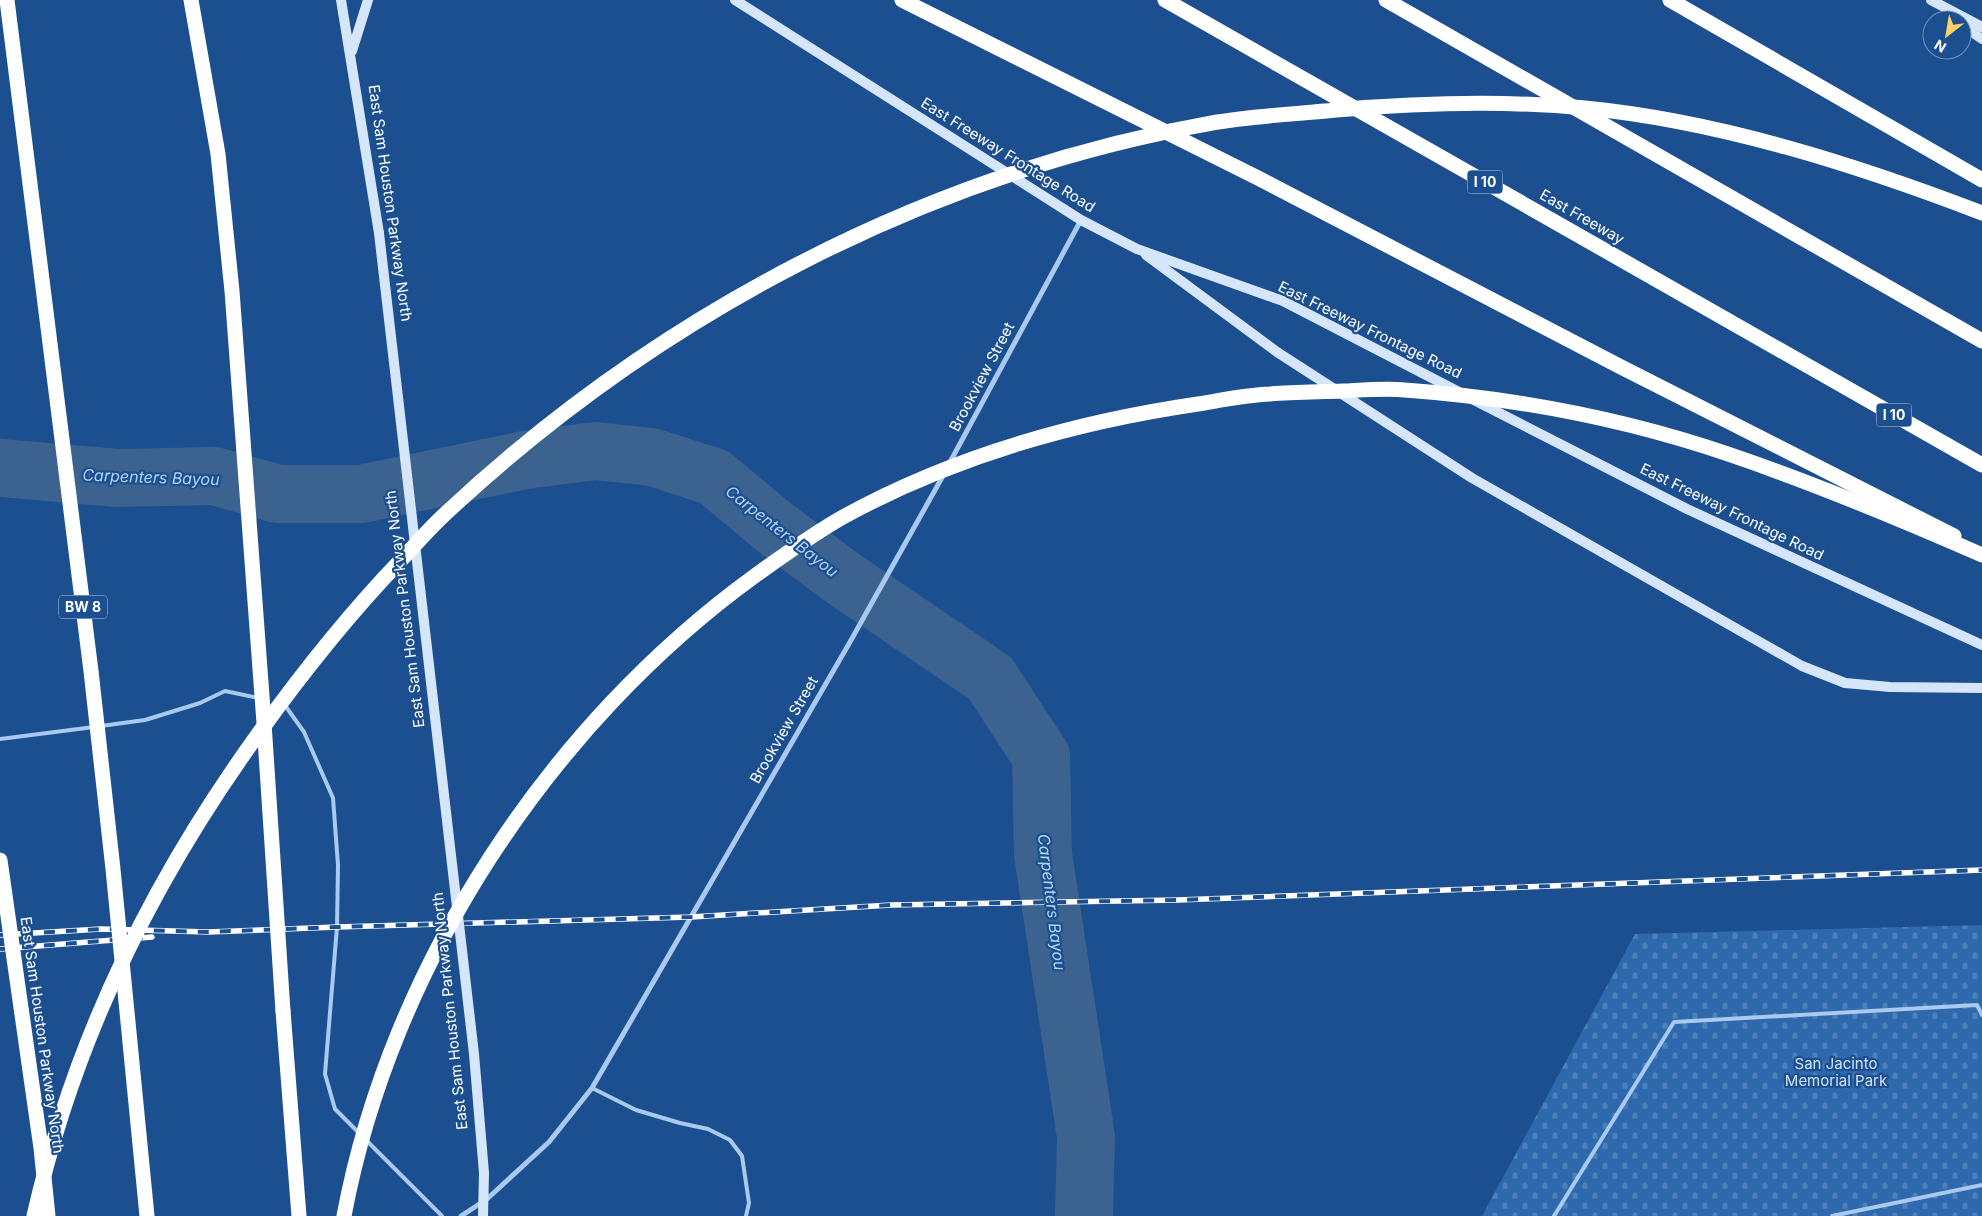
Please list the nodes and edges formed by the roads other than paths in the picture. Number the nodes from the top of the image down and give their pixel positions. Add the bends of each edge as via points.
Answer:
1 (8, 0) edge
2 (191, 0) edge
3 (340, 0) edge
4 (368, 0) edge
5 (735, 0) edge
6 (902, 0) edge
7 (1164, 0) edge
8 (1386, 0) edge
9 (1670, 0) edge
10 (1926, 0) edge
11 (1931, 0) edge
12 (1940, 10) edge
13 (1982, 27) edge
14 (350, 55) junction
15 (1982, 180) edge
16 (1982, 213) edge
17 (1081, 220) junction
18 (1137, 248) junction
19 (1982, 341) edge
20 (1982, 465) edge
21 (1982, 550) edge
22 (1982, 555) edge
23 (1982, 645) edge
24 (1982, 688) edge
25 (268, 700) dead end
26 (276, 702) dead end
27 (0, 739) edge
28 (0, 860) edge
29 (1977, 1005) junction
30 (1982, 1005) edge
31 (1982, 1015) edge
32 (592, 1088) junction
33 (1982, 1185) edge
34 (34, 1216) edge
35 (48, 1216) edge
36 (147, 1216) edge
37 (299, 1216) edge
38 (344, 1216) edge
39 (442, 1216) edge
40 (461, 1216) edge
41 (483, 1216) edge
42 (746, 1216) edge
43 (1554, 1216) edge
44 (1832, 1216) edge

1 - 36 highway, BW 8, bridge via 91,671
2 - 37 highway, bridge via 218,154 232,292
3 - 14 main road, East Sam Houston Parkway North
4 - 14 main road
5 - 17 main road, East Freeway Frontage Road
6 - 21 highway via 1258,178
7 - 20 highway, East Freeway / I 10
8 - 19 highway
9 - 15 highway
10 - 12 main road
11 - 13 main road
14 - 41 main road, East Sam Houston Parkway North, bridge via 379,233 474,1054 484,1173
16 - 34 highway, bridge via 1798,150 1659,119 1588,108 1523,104 1401,105 1215,123 1045,164 950,195 750,288 629,366 518,450 441,517 367,596 298,678 224,781 147,909 79,1062 57,1127
17 - 18 main road, East Freeway Frontage Road
17 - 32 street, Brookview Street via 921,516
18 - 23 main road, East Freeway Frontage Road via 1282,301 1687,509
18 - 24 main road via 1277,352 1472,478 1802,666 1845,682 1890,687
22 - 38 highway, bridge via 1837,494 1710,448 1620,423 1507,400 1399,389 1265,394 1133,414 1019,444 921,478 841,518 739,588 649,664 569,749 487,864 439,945 412,1000 372,1107
25 - 27 lane via 224,691 200,703 145,720
26 - 39 lane via 285,704 304,732 333,798 338,865 337,926 324,1074 335,1109
28 - 35 highway, East Sam Houston Parkway North, bridge
29 - 30 lane
29 - 31 lane
29 - 43 lane via 1674,1022
32 - 40 street, Brookview Street via 549,1142 487,1199
32 - 42 lane via 636,1110 708,1129 730,1140 742,1156 749,1203
33 - 44 lane

